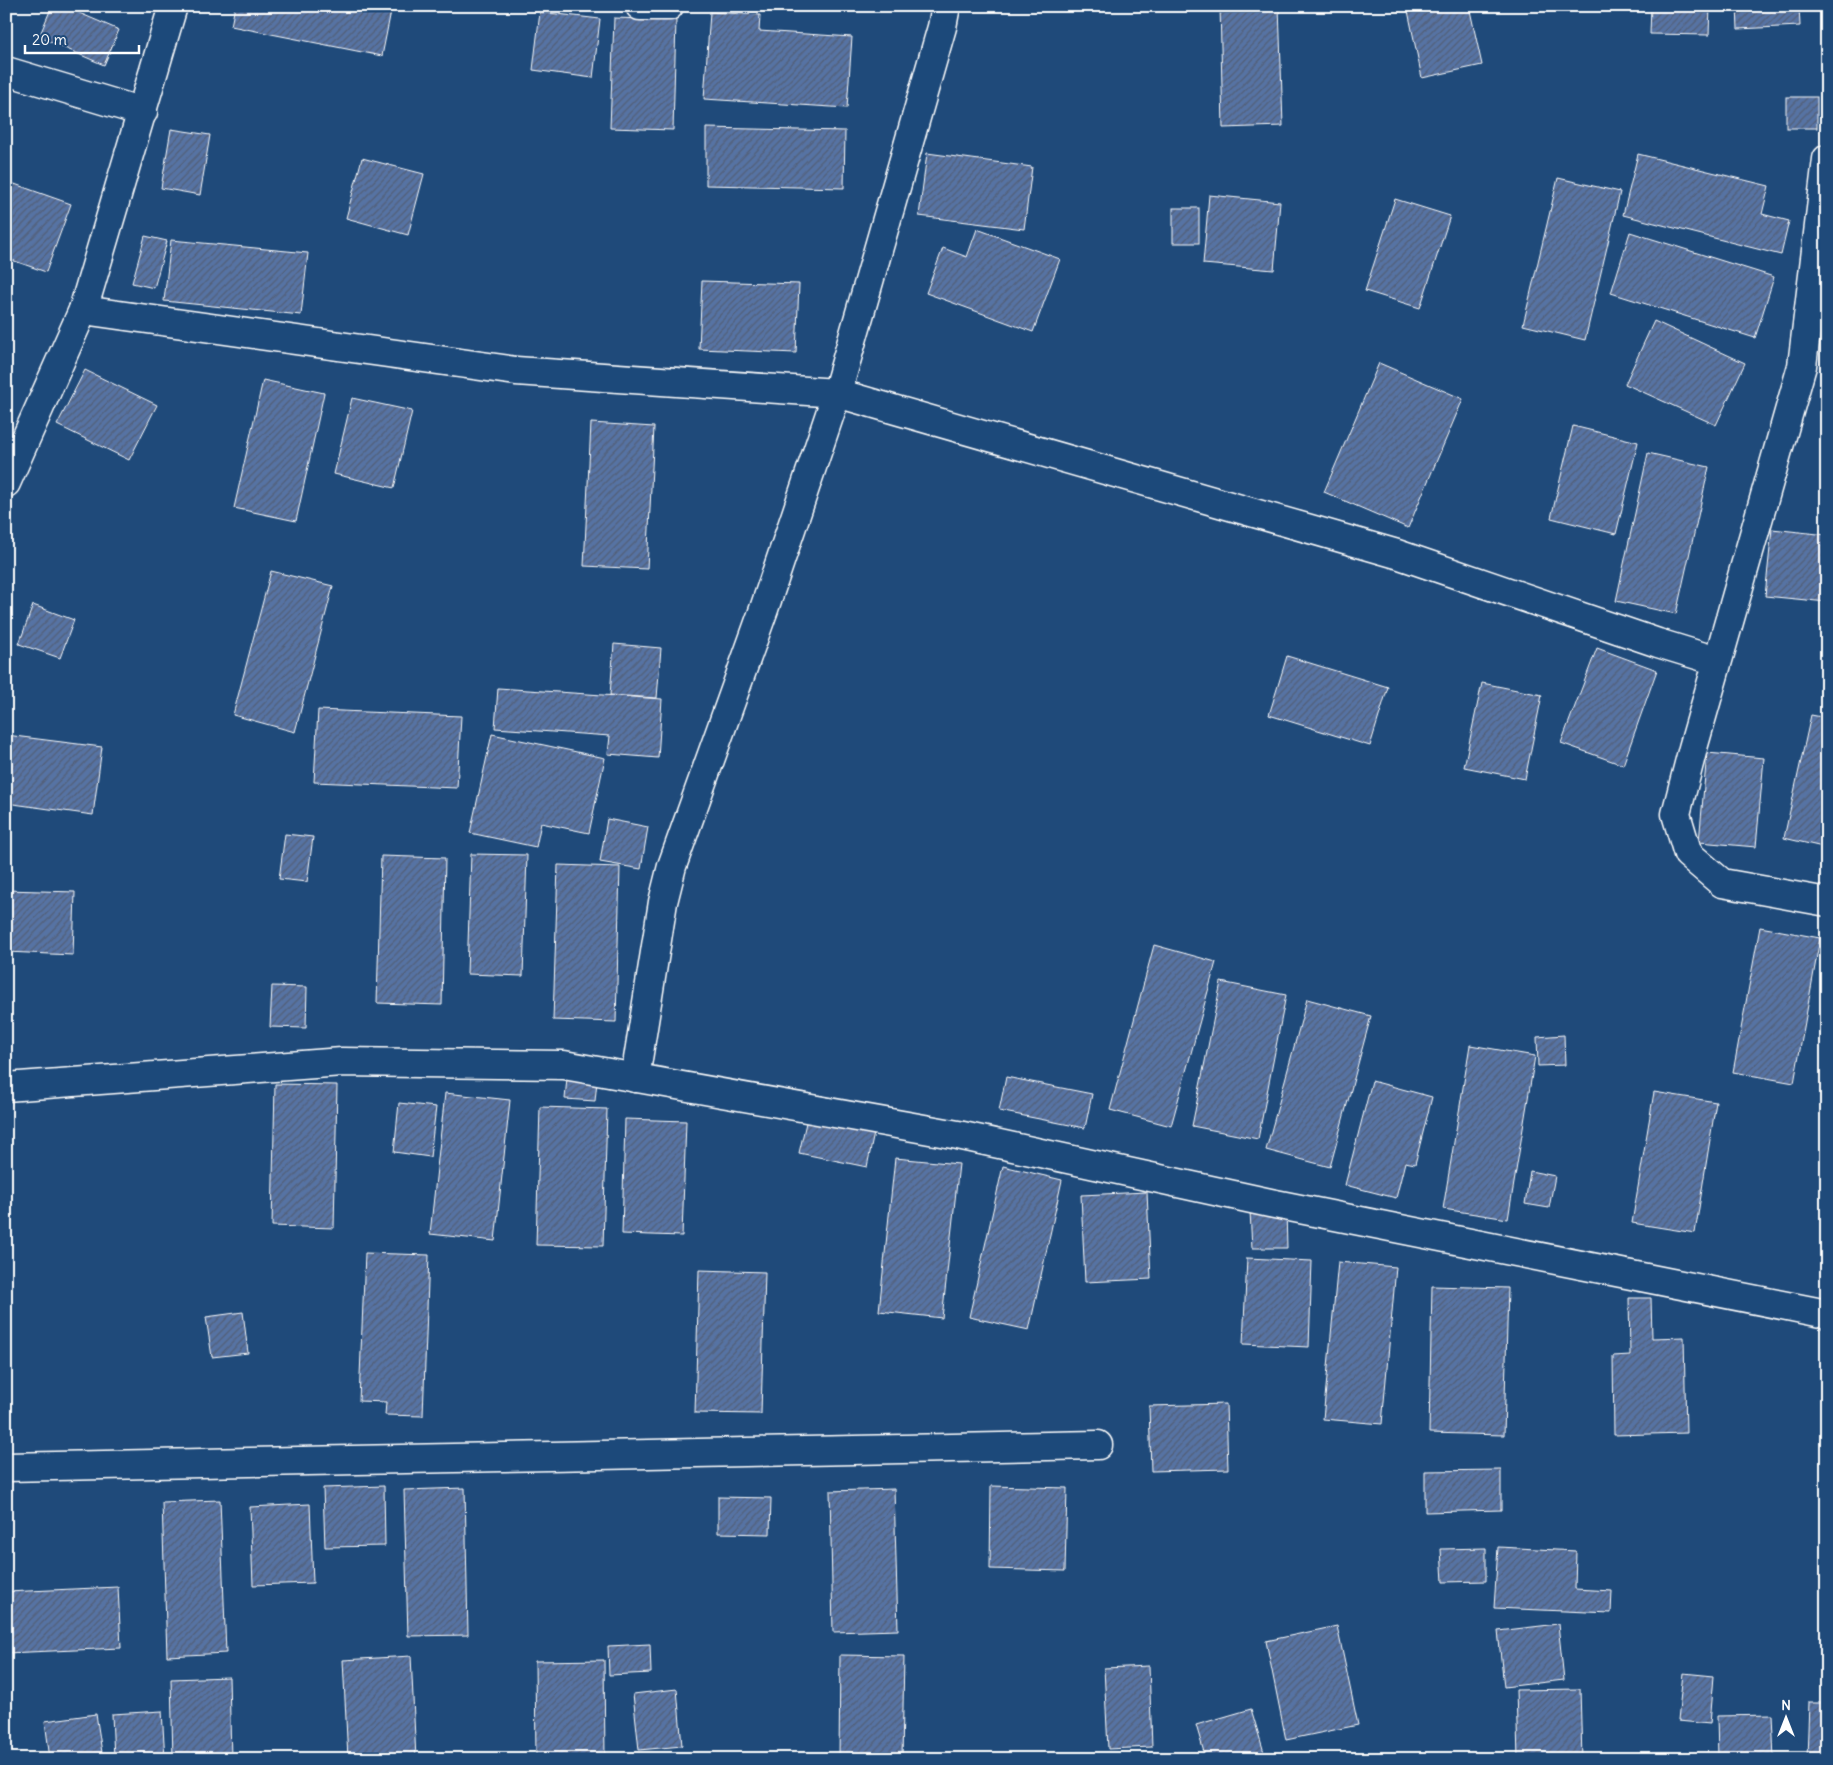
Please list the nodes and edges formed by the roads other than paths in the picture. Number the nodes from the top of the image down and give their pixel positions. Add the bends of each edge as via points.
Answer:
1 (173, 6) edge
2 (640, 6) edge
3 (668, 6) edge
4 (946, 6) edge
5 (6, 71) edge
6 (143, 112) junction
7 (1827, 159) edge
8 (83, 310) junction
9 (837, 393) junction
10 (6, 484) edge
11 (1717, 661) junction
12 (1827, 902) edge
13 (635, 1078) junction
14 (6, 1087) edge
15 (1827, 1314) edge
16 (1098, 1445) dead end
17 (6, 1467) edge

1 - 6 street
2 - 3 street
4 - 9 street
5 - 6 street
6 - 8 street
7 - 11 street via 1802,366
8 - 9 street via 516,371
8 - 10 street
9 - 11 street via 1397,554
9 - 13 street via 672,866
11 - 12 street via 1676,814 1688,854 1722,883
13 - 14 street via 564,1065 342,1062
13 - 15 street via 958,1135 1270,1203
16 - 17 street

